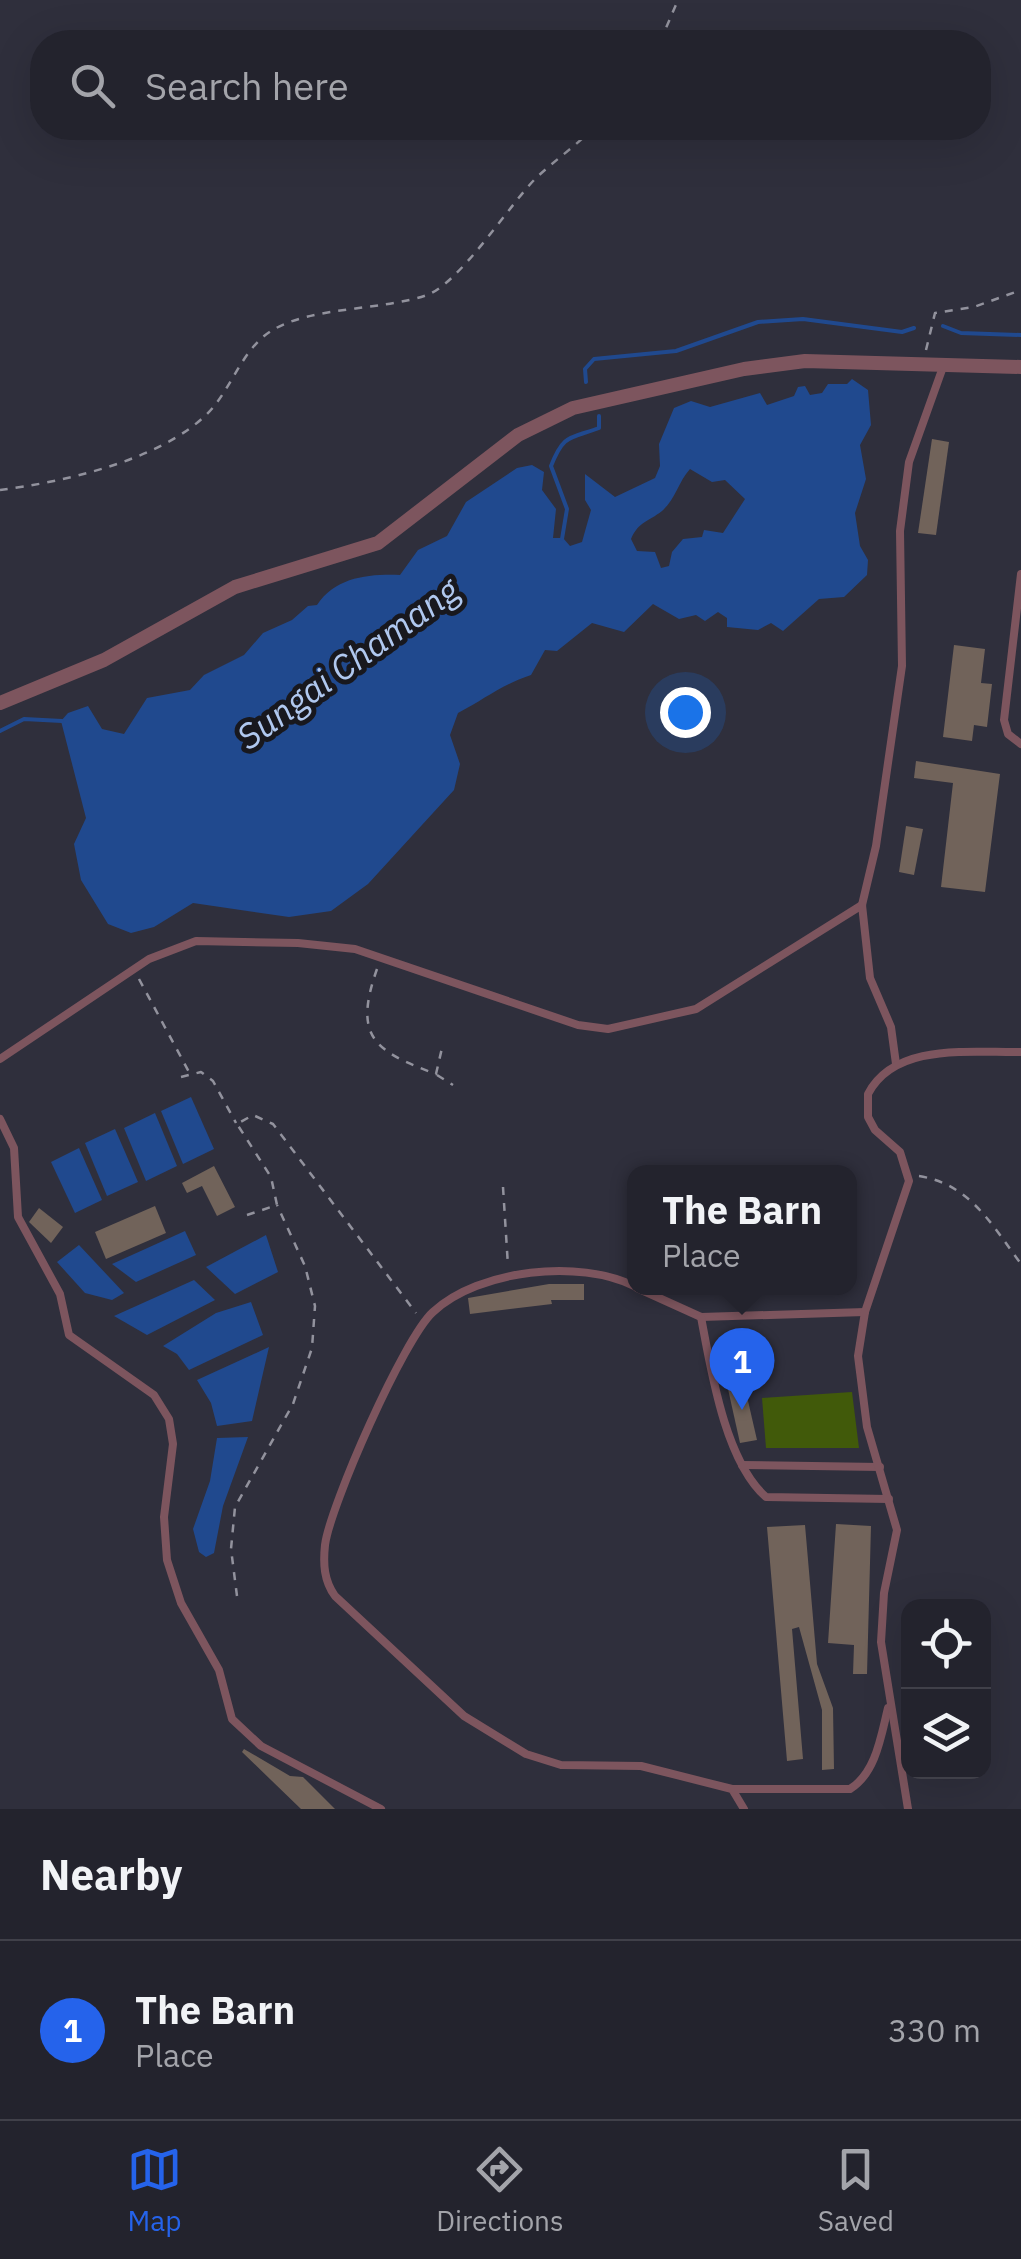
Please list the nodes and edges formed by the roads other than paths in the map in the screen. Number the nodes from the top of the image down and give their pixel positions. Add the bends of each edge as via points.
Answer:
1 (1021, 366) edge
2 (942, 367) junction
3 (1021, 574) edge
4 (0, 703) edge
5 (1021, 744) edge
6 (862, 905) junction
7 (1021, 1052) edge
8 (0, 1059) edge
9 (896, 1064) junction
10 (0, 1119) edge
11 (627, 1284) edge
12 (653, 1295) edge
13 (865, 1312) junction
14 (701, 1317) junction
15 (742, 1464) junction
16 (880, 1467) junction
17 (889, 1499) junction
18 (890, 1702) junction
19 (732, 1789) junction
20 (381, 1809) edge
21 (744, 1809) edge
22 (908, 1809) edge

1 - 2 street
2 - 4 street via 836,359 780,364 573,408 518,435 378,542 235,587 104,660
2 - 6 lane via 909,462 900,531 902,666
3 - 5 lane via 1004,720
6 - 8 lane via 706,1005 608,1029 559,1019 382,956 328,945 196,942 133,969
6 - 9 lane via 870,978
7 - 9 lane
9 - 13 lane via 874,1084 866,1107 875,1130 900,1152 909,1181
10 - 20 lane via 14,1148 18,1216 60,1294 69,1335 154,1395 170,1419 168,1560 180,1603 219,1670 232,1719 261,1746
11 - 19 lane via 602,1274 508,1277 451,1299 423,1322 330,1524 324,1561 330,1588 464,1716 526,1754 561,1764 621,1763
12 - 14 lane
13 - 14 lane
13 - 16 lane via 860,1381
14 - 15 lane
15 - 16 lane
15 - 17 lane via 766,1497
16 - 17 lane
17 - 18 lane via 897,1530 881,1625
18 - 19 lane via 874,1758 850,1789
18 - 22 lane
19 - 21 lane

